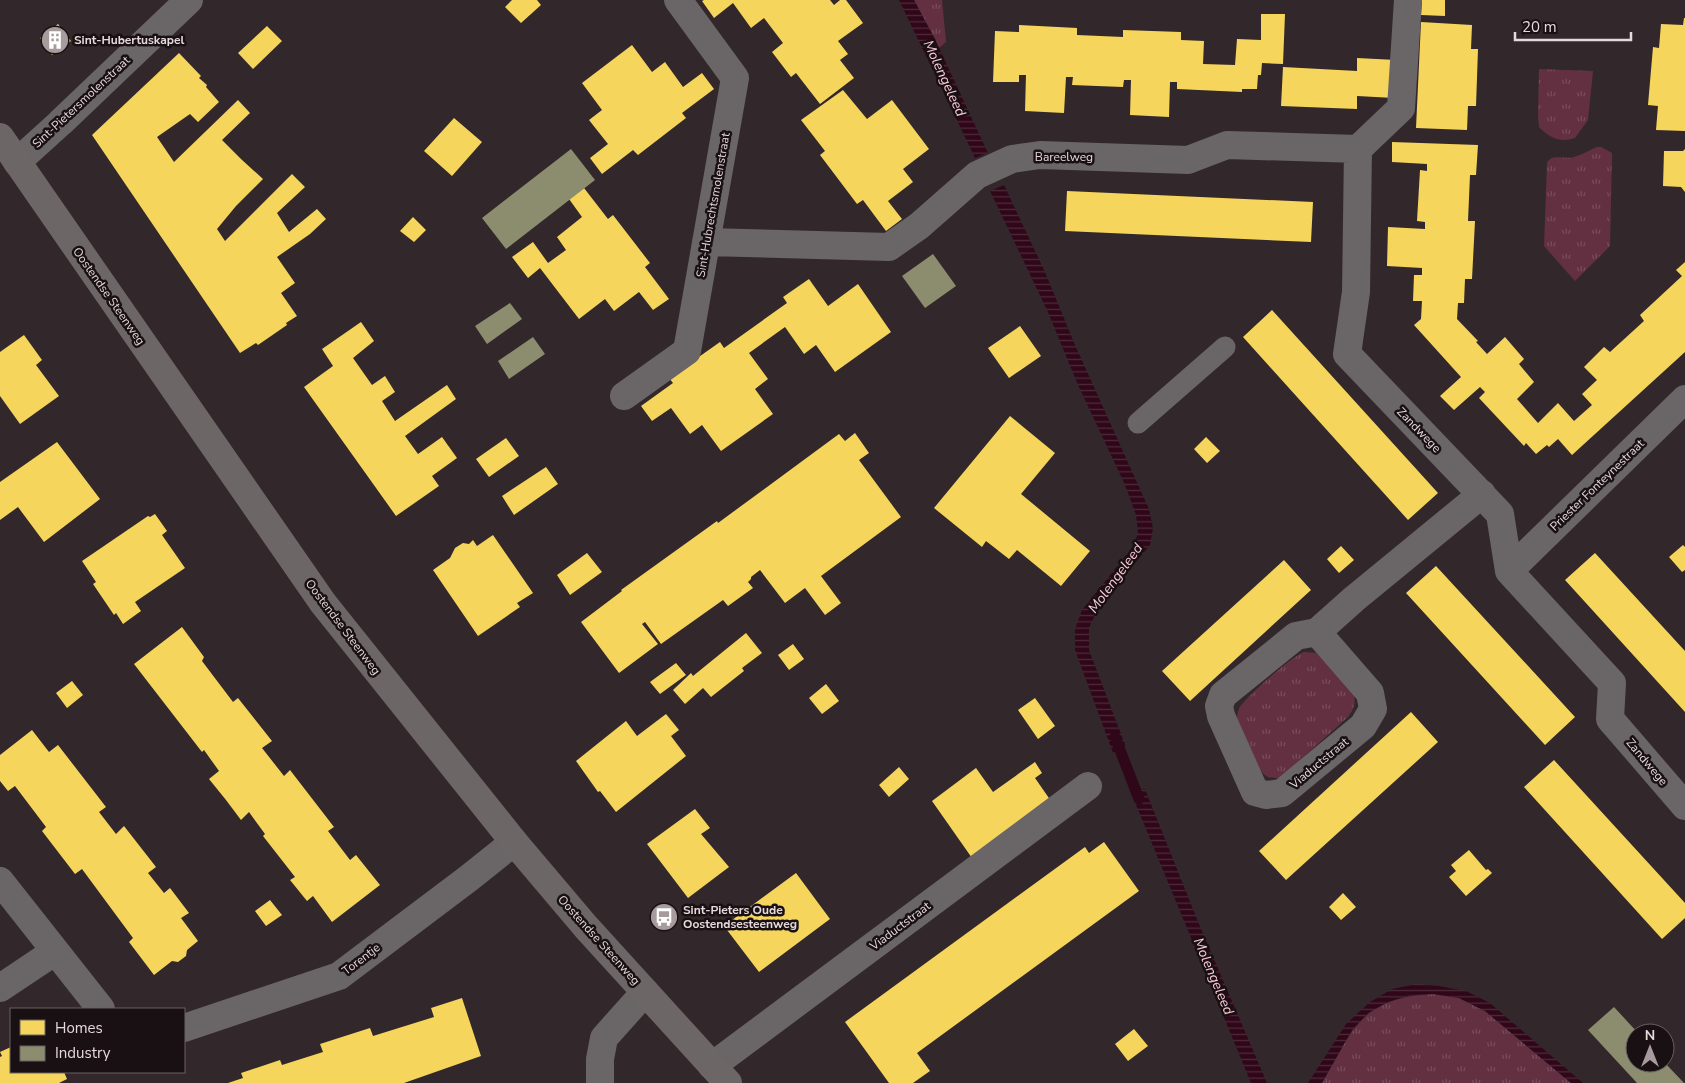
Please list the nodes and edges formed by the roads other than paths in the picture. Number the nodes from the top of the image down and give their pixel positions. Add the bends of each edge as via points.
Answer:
1 (189, 0) edge
2 (678, 0) edge
3 (1408, 0) edge
4 (0, 137) edge
5 (1358, 149) junction
6 (16, 162) junction
7 (706, 242) junction
8 (1225, 347) dead end
9 (624, 396) dead end
10 (1685, 399) edge
11 (1138, 423) dead end
12 (1482, 494) junction
13 (1509, 571) junction
14 (1317, 632) junction
15 (1088, 786) dead end
16 (1685, 806) edge
17 (514, 842) junction
18 (0, 881) edge
19 (54, 952) junction
20 (0, 988) edge
21 (645, 992) junction
22 (100, 1008) edge
23 (185, 1028) edge
24 (720, 1074) edge
25 (600, 1083) edge

1 - 6 street, Sint-Pietersmolenstraat
2 - 7 street, Sint-Hubrechtsmolenstraat via 735,78
3 - 5 street via 1401,108
4 - 6 main road, Oostendse Steenweg
5 - 7 street, Bareelweg via 1226,145 1188,160 1040,155 1012,159 977,175 918,226 888,247
5 - 12 street, Zandwege via 1356,292 1347,354
6 - 17 main road, Oostendse Steenweg via 323,603
7 - 9 street, Sint-Hubrechtsmolenstraat via 687,351
8 - 11 lane
10 - 13 street, Priester Fonteynestraat
12 - 13 street, Zandwege via 1500,514
12 - 14 street, Viaductstraat
13 - 16 street, Zandwege via 1612,683 1610,719
14 - 14 street, Viaductstraat via 1296,636 1223,696 1219,706 1255,792 1266,795 1282,793 1363,726 1373,709 1370,693
15 - 24 street, Viaductstraat
17 - 21 main road, Oostendse Steenweg
17 - 23 street, Torentje via 339,976
18 - 19 street
19 - 20 street
19 - 22 street
21 - 24 main road, Oostendse Steenweg
21 - 25 street via 604,1038

